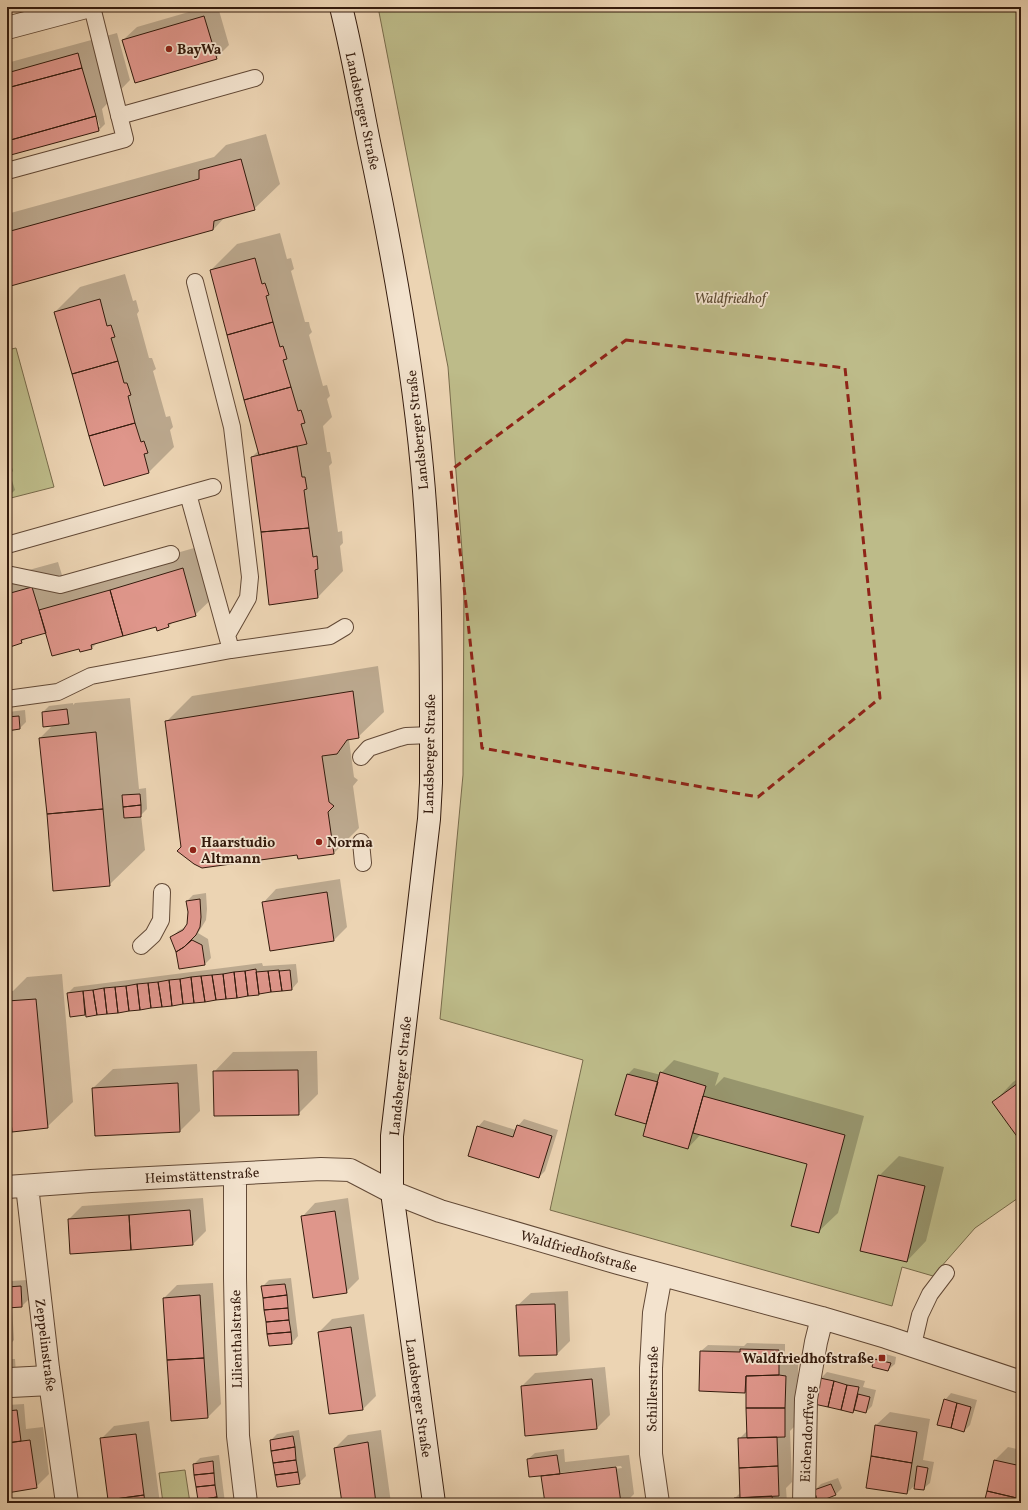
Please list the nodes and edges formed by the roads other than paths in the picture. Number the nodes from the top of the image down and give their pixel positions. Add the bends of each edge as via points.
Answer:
1 (86, 7) edge
2 (92, 7) edge
3 (340, 7) edge
4 (54, 11) edge
5 (7, 28) edge
6 (255, 78) dead end
7 (120, 116) junction
8 (7, 172) edge
9 (195, 282) dead end
10 (213, 487) dead end
11 (188, 494) junction
12 (7, 545) edge
13 (171, 554) dead end
14 (7, 574) edge
15 (345, 627) dead end
16 (229, 642) junction
17 (7, 699) edge
18 (431, 735) junction
19 (361, 757) dead end
20 (361, 842) dead end
21 (363, 863) dead end
22 (162, 892) dead end
23 (140, 946) dead end
24 (234, 1174) junction
25 (17, 1186) edge
26 (392, 1192) junction
27 (946, 1273) dead end
28 (661, 1275) junction
29 (822, 1318) junction
30 (913, 1345) junction
31 (50, 1380) junction
32 (1021, 1382) edge
33 (10, 1383) dead end
34 (67, 1503) edge
35 (246, 1503) edge
36 (434, 1503) edge
37 (658, 1503) edge
38 (804, 1503) edge

1 - 4 street
2 - 7 lane
3 - 18 street, Landsberger Straße via 382,203 411,370 422,469 428,560
4 - 5 street
6 - 7 lane
7 - 8 lane via 125,139
9 - 16 lane via 232,427 250,577 248,598
10 - 11 lane
11 - 12 lane
11 - 16 lane
13 - 14 lane via 60,586
15 - 16 lane via 330,636
16 - 17 lane via 91,676 58,692
18 - 19 lane via 399,738 369,748
18 - 26 street, Landsberger Straße via 429,819 392,1136
20 - 21 lane
22 - 23 lane via 161,920 153,935
24 - 25 street, Heimstättenstraße
24 - 26 street, Heimstättenstraße via 350,1170
24 - 35 street, Lilienthalstraße via 238,1436
25 - 31 street, Zeppelinstraße
26 - 28 street, Waldfriedhofstraße via 440,1211
26 - 36 street, Landsberger Straße
27 - 30 lane via 930,1294 920,1315
28 - 29 street, Waldfriedhofstraße
28 - 37 street, Schillerstraße via 654,1313 651,1382 651,1454
29 - 30 street, Waldfriedhofstraße
29 - 38 street, Eichendorffweg via 806,1399
30 - 32 street, Waldfriedhofstraße
31 - 33 lane
31 - 34 street, Zeppelinstraße

